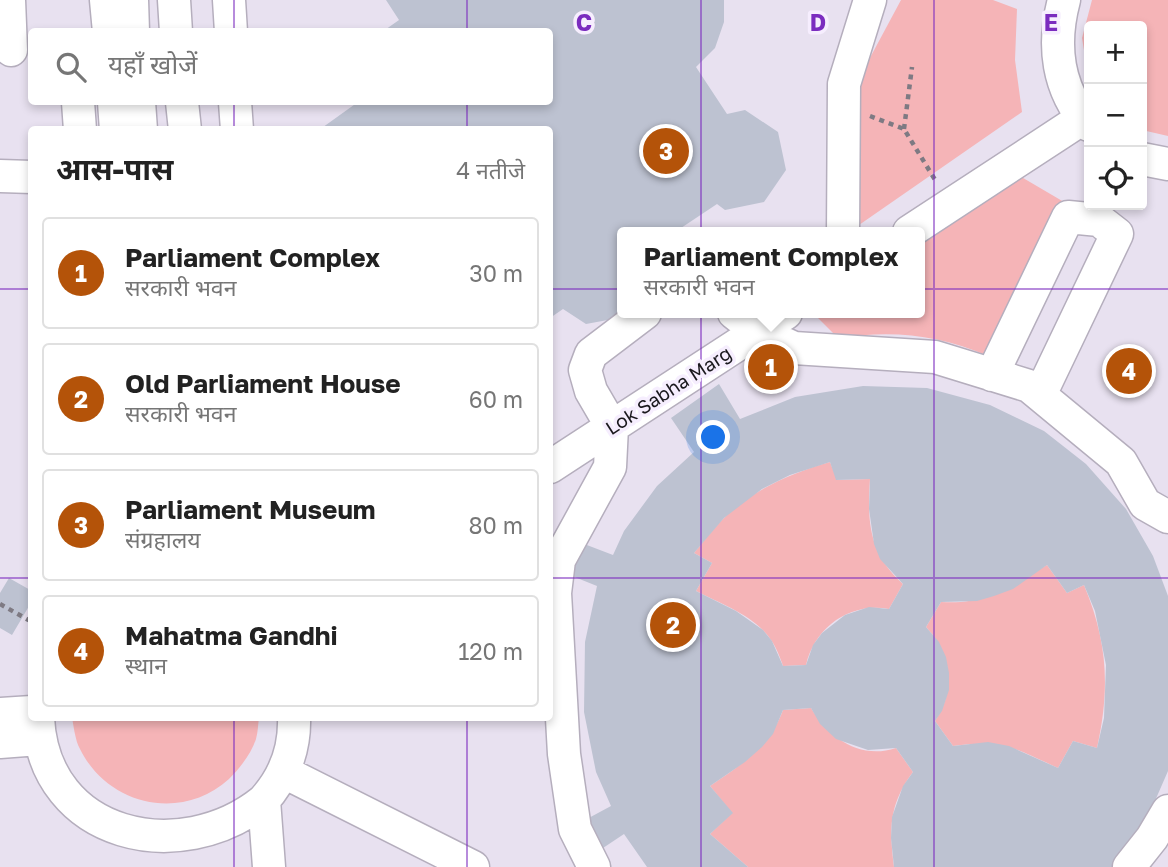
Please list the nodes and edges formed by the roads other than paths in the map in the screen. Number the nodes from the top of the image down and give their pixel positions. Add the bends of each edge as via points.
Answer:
1 (9, 0) edge
2 (174, 0) edge
3 (229, 0) edge
4 (870, 0) edge
5 (1064, 0) edge
6 (176, 28) edge
7 (231, 28) edge
8 (11, 50) dead end
9 (78, 105) edge
10 (114, 105) edge
11 (139, 105) edge
12 (182, 105) edge
13 (235, 105) edge
14 (1084, 119) edge
15 (1084, 123) edge
16 (80, 126) edge
17 (116, 126) edge
18 (141, 126) edge
19 (185, 126) edge
20 (237, 126) edge
21 (1147, 160) edge
22 (1168, 164) edge
23 (0, 176) edge
24 (28, 177) edge
25 (843, 227) edge
26 (917, 227) edge
27 (638, 318) edge
28 (764, 318) edge
29 (746, 322) edge
30 (992, 375) junction
31 (1040, 395) junction
32 (612, 427) junction
33 (553, 465) edge
34 (1168, 517) edge
35 (0, 714) edge
36 (294, 721) edge
37 (36, 723) edge
38 (0, 742) edge
39 (284, 772) junction
40 (264, 800) junction
41 (1168, 811) edge
42 (269, 867) edge
43 (473, 867) edge
44 (594, 867) edge
45 (1129, 867) edge

1 - 8 street
2 - 6 street
3 - 7 street
4 - 25 street via 844,84
5 - 14 street via 1058,62 1067,91
9 - 16 street
10 - 17 street
11 - 18 street
12 - 19 street
13 - 20 street
15 - 26 street
21 - 22 street
23 - 24 street
27 - 32 street via 591,354 585,370 591,391
28 - 29 street, Lok Sabha Marg
29 - 30 street via 794,348 935,357
29 - 32 street, Lok Sabha Marg
30 - 31 street via 1029,386
30 - 31 street via 1068,217 1099,220 1117,234
31 - 34 street via 1121,462 1145,505
32 - 33 street, Lok Sabha Marg
32 - 44 street via 610,467 559,560 555,593 564,754 575,829
35 - 37 street
36 - 39 street
37 - 38 street
37 - 40 street via 46,766 60,791 89,821 125,840 178,846 204,840 241,822
39 - 40 street
39 - 43 street
40 - 42 street
41 - 45 street

